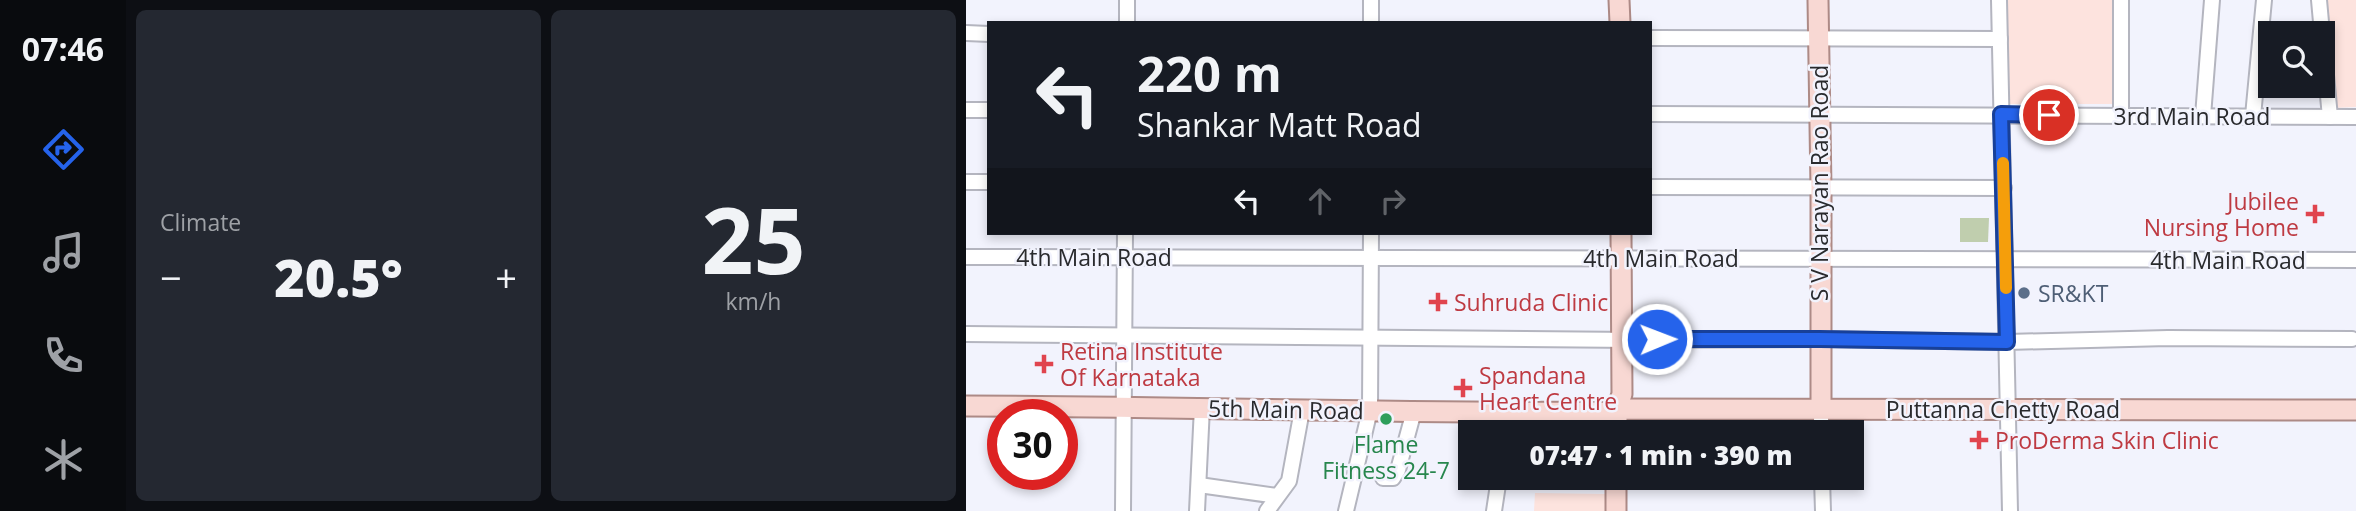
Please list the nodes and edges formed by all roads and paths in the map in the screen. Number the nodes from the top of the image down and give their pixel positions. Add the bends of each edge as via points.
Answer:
1 (1127, 0) edge
2 (1371, 0) edge
3 (1619, 0) edge
4 (1818, 0) edge
5 (1999, 0) edge
6 (2121, 0) edge
7 (2211, 0) edge
8 (2264, 0) edge
9 (2319, 0) edge
10 (1127, 21) edge
11 (1371, 21) edge
12 (1619, 21) edge
13 (2321, 21) edge
14 (966, 33) edge
15 (987, 34) edge
16 (1652, 38) edge
17 (1818, 39) junction
18 (2000, 39) junction
19 (2328, 98) edge
20 (966, 110) edge
21 (987, 110) edge
22 (1652, 114) edge
23 (1820, 114) junction
24 (2001, 114) junction
25 (2121, 116) junction
26 (2203, 116) junction
27 (2253, 116) junction
28 (2330, 117) junction
29 (2356, 117) edge
30 (966, 181) edge
31 (987, 182) edge
32 (1652, 187) edge
33 (1821, 188) junction
34 (2004, 188) junction
35 (1125, 235) edge
36 (1371, 235) edge
37 (1620, 235) edge
38 (966, 257) edge
39 (1125, 257) junction
40 (1371, 258) junction
41 (1621, 258) junction
42 (1820, 259) junction
43 (2005, 260) junction
44 (2356, 260) edge
45 (966, 334) edge
46 (1124, 335) junction
47 (1371, 337) junction
48 (1820, 339) junction
49 (2351, 339) dead end
50 (1621, 340) junction
51 (2007, 342) junction
52 (966, 406) edge
53 (1124, 407) junction
54 (1202, 407) junction
55 (1302, 410) junction
56 (2356, 410) edge
57 (1370, 411) junction
58 (1414, 411) junction
59 (2009, 413) junction
60 (1620, 416) edge
61 (2356, 418) edge
62 (1484, 420) edge
63 (1539, 420) edge
64 (1821, 420) edge
65 (1383, 478) dead end
66 (1199, 485) junction
67 (1497, 490) edge
68 (1616, 490) edge
69 (1628, 490) edge
70 (1822, 490) edge
71 (1277, 496) junction
72 (1123, 511) edge
73 (1197, 511) edge
74 (1267, 511) edge
75 (1346, 511) edge
76 (1494, 511) edge
77 (1616, 511) edge
78 (1628, 511) edge
79 (1823, 511) edge
80 (2010, 511) edge

1 - 10 street
2 - 11 street
3 - 12 main road
4 - 17 main road, S V Narayan Rao Road
5 - 18 street
6 - 25 street
7 - 26 street
8 - 27 street
9 - 13 street
14 - 15 street
16 - 17 street
17 - 18 street
17 - 23 main road, S V Narayan Rao Road
18 - 24 street
19 - 28 street
20 - 21 street
22 - 23 street, 3rd Main Road
23 - 24 street, 3rd Main Road
23 - 33 main road, S V Narayan Rao Road
24 - 25 street, 3rd Main Road
24 - 34 street
25 - 26 street, 3rd Main Road
26 - 27 street, 3rd Main Road
27 - 28 street, 3rd Main Road
28 - 29 street, 3rd Main Road
30 - 31 street
32 - 33 street
33 - 34 street
33 - 42 main road, S V Narayan Rao Road
34 - 43 street
35 - 39 street
36 - 40 street
37 - 41 main road
38 - 39 street, 4th Main Road
39 - 40 street, 4th Main Road
39 - 46 street
40 - 41 street, 4th Main Road
40 - 47 street
41 - 42 street, 4th Main Road
41 - 50 main road
42 - 43 street, 4th Main Road
42 - 48 main road, S V Narayan Rao Road
43 - 44 street, 4th Main Road
43 - 51 street
45 - 46 street
46 - 47 street
46 - 53 street
47 - 50 street
47 - 57 street
48 - 50 street
48 - 51 street
48 - 64 main road, S V Narayan Rao Road
49 - 51 street
50 - 60 main road
51 - 59 street
52 - 53 main road, 5th Main Road
53 - 54 main road, 5th Main Road
53 - 72 street
54 - 55 main road, 5th Main Road
54 - 66 street
55 - 57 main road, 5th Main Road
55 - 71 street via 1289,481
56 - 59 main road, Puttanna Chetty Road
57 - 58 main road, 5th Main Road
57 - 75 street
58 - 62 main road, 5th Main Road
58 - 65 street via 1398,470 1393,478
59 - 61 main road, Puttanna Chetty Road
59 - 64 main road, Puttanna Chetty Road
59 - 80 street
60 - 63 main road, 5th Main Road
60 - 64 main road, Puttanna Chetty Road
66 - 71 street
66 - 73 street
67 - 76 street
68 - 77 main road
69 - 78 main road
70 - 79 street
71 - 74 street

